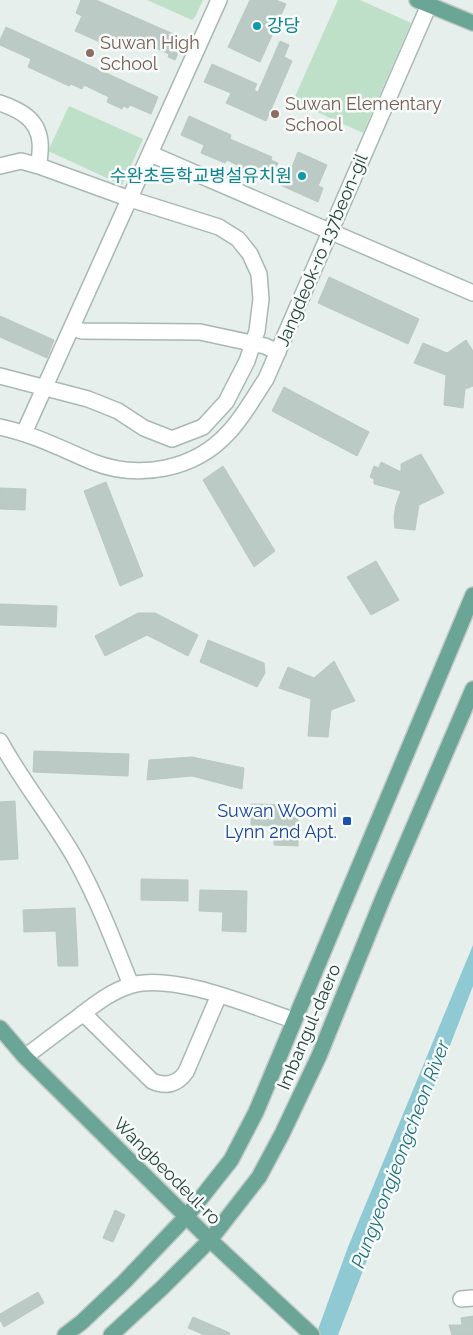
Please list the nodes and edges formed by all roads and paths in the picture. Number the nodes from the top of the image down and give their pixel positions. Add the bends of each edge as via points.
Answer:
1 (219, 0) edge
2 (423, 3) edge
3 (473, 23) edge
4 (0, 103) edge
5 (151, 154) junction
6 (0, 166) edge
7 (39, 166) junction
8 (130, 199) junction
9 (330, 230) junction
10 (473, 293) edge
11 (72, 328) junction
12 (253, 343) junction
13 (278, 352) junction
14 (0, 376) edge
15 (44, 388) junction
16 (0, 428) edge
17 (24, 433) junction
18 (473, 595) edge
19 (473, 689) edge
20 (0, 741) edge
21 (131, 985) junction
22 (219, 996) junction
23 (83, 1013) junction
24 (293, 1020) junction
25 (0, 1028) edge
26 (25, 1057) junction
27 (186, 1217) junction
28 (210, 1240) junction
29 (65, 1335) edge
30 (111, 1335) edge
31 (312, 1335) edge

1 - 5 street
2 - 3 main road
2 - 9 street, Jangdeok-ro 137beon-gil
4 - 7 street via 18,109 35,125 40,142
5 - 8 street
5 - 9 street
6 - 7 street via 21,161
7 - 8 street
8 - 11 street
8 - 12 street via 219,227 238,239 250,254 259,274 261,299
9 - 10 street
9 - 13 street, Jangdeok-ro 137beon-gil
11 - 12 street via 82,331 200,332
11 - 15 street
12 - 13 street
12 - 15 street via 226,402 203,427 172,439 144,428 118,410
13 - 17 street, Jangdeok-ro 137beon-gil via 266,379 228,434 202,453 172,467 154,471 122,470
14 - 15 street
15 - 17 street
16 - 17 street, Jangdeok-ro 137beon-gil
18 - 24 main road, Imbangul-daero
19 - 28 main road, Imbangul-daero via 319,1056 282,1134 259,1177
20 - 21 street via 96,897
21 - 22 street, Imbangul-daero via 153,981 174,983
21 - 23 street, Imbangul-daero via 103,998
22 - 23 street via 186,1072 181,1079 161,1086
22 - 24 street, Imbangul-daero
23 - 26 street, Imbangul-daero
24 - 27 main road, Imbangul-daero via 256,1112 231,1160
25 - 26 main road, Wangbeodeul-ro
26 - 27 main road, Wangbeodeul-ro
27 - 28 main road, Wangbeodeul-ro
27 - 29 main road, Imbangul-daero via 124,1282
28 - 30 main road, Imbangul-daero
28 - 31 main road, Wangbeodeul-ro

